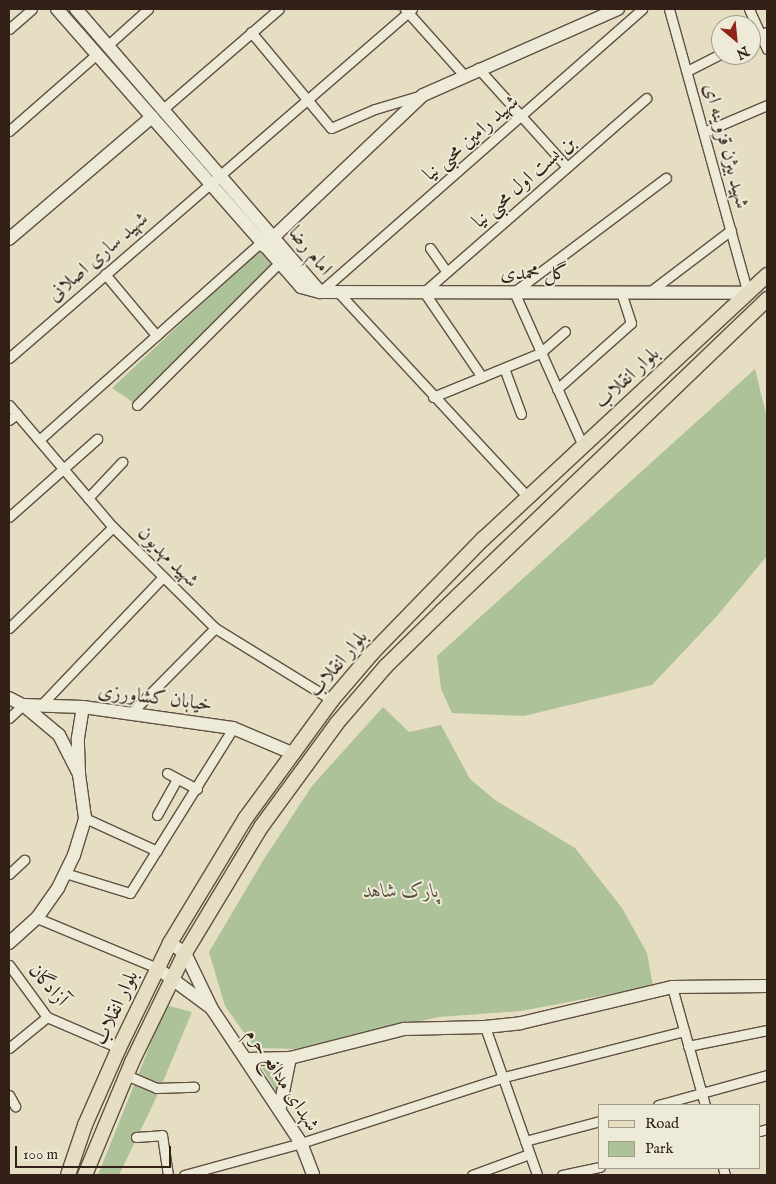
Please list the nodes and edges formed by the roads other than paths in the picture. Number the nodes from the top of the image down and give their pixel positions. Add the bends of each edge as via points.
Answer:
1 (32, 9) edge
2 (57, 9) edge
3 (76, 9) edge
4 (148, 9) edge
5 (279, 9) edge
6 (618, 9) edge
7 (642, 9) edge
8 (669, 9) edge
9 (749, 9) edge
10 (408, 10) edge
11 (9, 29) edge
12 (251, 32) junction
13 (764, 32) edge
14 (108, 45) junction
15 (767, 49) edge
16 (97, 54) junction
17 (711, 59) edge
18 (478, 68) junction
19 (687, 71) junction
20 (463, 74) junction
21 (423, 95) junction
22 (646, 98) dead end
23 (307, 100) junction
24 (767, 105) edge
25 (164, 109) junction
26 (152, 117) junction
27 (522, 117) junction
28 (9, 131) edge
29 (704, 132) junction
30 (567, 167) junction
31 (221, 174) junction
32 (666, 178) dead end
33 (210, 184) junction
34 (731, 230) junction
35 (275, 236) junction
36 (9, 239) edge
37 (263, 244) junction
38 (430, 248) dead end
39 (279, 263) junction
40 (447, 272) junction
41 (105, 274) junction
42 (767, 275) edge
43 (320, 292) junction
44 (338, 292) junction
45 (424, 292) junction
46 (514, 292) junction
47 (621, 292) junction
48 (648, 292) junction
49 (748, 293) junction
50 (767, 298) edge
51 (565, 331) dead end
52 (156, 335) junction
53 (540, 353) junction
54 (9, 358) edge
55 (504, 368) junction
56 (482, 377) junction
57 (557, 389) junction
58 (434, 397) junction
59 (9, 404) edge
60 (137, 405) dead end
61 (17, 414) junction
62 (521, 414) dead end
63 (9, 420) edge
64 (97, 439) dead end
65 (38, 440) junction
66 (583, 446) junction
67 (122, 462) dead end
68 (64, 469) junction
69 (528, 497) junction
70 (88, 498) junction
71 (9, 517) edge
72 (113, 527) junction
73 (163, 577) junction
74 (9, 628) edge
75 (215, 628) junction
76 (9, 698) edge
77 (332, 700) junction
78 (41, 704) junction
79 (23, 705) junction
80 (83, 707) junction
81 (130, 714) junction
82 (9, 718) edge
83 (233, 728) junction
84 (292, 753) junction
85 (167, 773) dead end
86 (79, 774) junction
87 (177, 778) junction
88 (197, 789) junction
89 (157, 815) dead end
90 (85, 818) junction
91 (157, 851) junction
92 (24, 860) dead end
93 (65, 873) junction
94 (9, 874) edge
95 (37, 918) junction
96 (9, 943) edge
97 (170, 944) junction
98 (185, 953) junction
99 (9, 966) edge
100 (157, 968) junction
101 (171, 978) junction
102 (672, 987) junction
103 (767, 987) edge
104 (212, 1009) junction
105 (47, 1017) junction
106 (485, 1027) junction
107 (767, 1030) edge
108 (684, 1031) junction
109 (688, 1046) junction
110 (9, 1048) edge
111 (119, 1048) junction
112 (290, 1058) junction
113 (248, 1059) junction
114 (126, 1075) junction
115 (767, 1075) edge
116 (504, 1077) junction
117 (194, 1087) dead end
118 (702, 1093) junction
119 (9, 1095) edge
120 (662, 1104) edge
121 (705, 1104) edge
122 (15, 1106) dead end
123 (280, 1108) junction
124 (598, 1122) edge
125 (136, 1137) dead end
126 (525, 1141) junction
127 (301, 1143) junction
128 (529, 1154) junction
129 (598, 1167) edge
130 (68, 1175) edge
131 (85, 1175) edge
132 (168, 1175) edge
133 (188, 1175) edge
134 (313, 1175) edge
135 (472, 1175) edge
136 (536, 1175) edge
137 (562, 1175) edge

1 - 11 street
2 - 16 street, امام رضا
3 - 14 street, امام رضا
4 - 14 street
5 - 12 street
6 - 18 street
7 - 27 street, شهید رامین محبی نیا
8 - 19 street, شهید بیژن قزوینه ای
9 - 13 street
10 - 20 street
10 - 23 street, شهید ساری اصلانی
12 - 23 street
12 - 25 street
13 - 15 street
14 - 25 street, امام رضا
16 - 26 street, امام رضا
16 - 28 street
17 - 19 street
18 - 20 street
18 - 27 street
19 - 29 street, شهید بیژن قزوینه ای
20 - 21 street
21 - 23 street via 375,109 331,128
21 - 35 street
22 - 30 street, بن بست اول محبی نیا
23 - 31 street, شهید ساری اصلانی
24 - 29 street
25 - 31 street, امام رضا
26 - 33 street, امام رضا
26 - 36 street
27 - 30 street
27 - 43 street, شهید رامین محبی نیا
29 - 34 street, شهید بیژن قزوینه ای
30 - 40 street, بن بست اول محبی نیا
31 - 33 street, شهید ساری اصلانی
31 - 35 street, امام رضا
32 - 46 street
33 - 37 street, امام رضا
33 - 41 street, شهید ساری اصلانی
34 - 48 street
34 - 49 street, شهید بیژن قزوینه ای
35 - 37 street
35 - 43 street, امام رضا
37 - 39 street, امام رضا
37 - 52 street
38 - 40 street
39 - 43 street, امام رضا via 301,288
39 - 60 street
40 - 45 street, بن بست اول محبی نیا
41 - 52 street
41 - 54 street, شهید ساری اصلانی
42 - 49 main road, بلوار انقلاب
43 - 44 street, گل محمدی
44 - 45 street, گل محمدی
44 - 58 street
45 - 46 street, گل محمدی
45 - 56 street
46 - 47 street, گل محمدی
46 - 53 street
47 - 48 street, گل محمدی
47 - 57 street via 631,323
48 - 49 street, گل محمدی
49 - 66 main road, بلوار انقلاب
50 - 98 main road, بلوار انقلاب via 386,666 337,723 266,819
51 - 53 street
52 - 65 street
53 - 55 street
53 - 57 street
55 - 56 street
55 - 62 street
56 - 58 street
57 - 66 street
58 - 69 street
59 - 61 street, شهید مهدیون
61 - 63 street
61 - 65 street, شهید مهدیون
64 - 68 street
65 - 68 street, شهید مهدیون
66 - 69 main road, بلوار انقلاب
67 - 70 street
68 - 70 street, شهید مهدیون
68 - 71 street
69 - 77 main road, بلوار انقلاب via 427,594
70 - 72 street, شهید مهدیون
72 - 73 street, شهید مهدیون
72 - 74 street
73 - 75 street, شهید مهدیون
73 - 78 street
75 - 77 street, شهید مهدیون
75 - 81 street
76 - 79 street, خیابان کشاورزی
77 - 84 main road, بلوار انقلاب
78 - 79 street, خیابان کشاورزی
78 - 80 street, خیابان کشاورزی
79 - 82 street
79 - 86 street via 60,735
80 - 81 street, خیابان کشاورزی
80 - 86 street via 78,738
81 - 83 street, خیابان کشاورزی
83 - 84 street, خیابان کشاورزی
83 - 88 street
84 - 97 main road, بلوار انقلاب via 218,860
85 - 87 street
86 - 90 street
87 - 88 street
87 - 89 street
88 - 91 street
90 - 91 street
90 - 93 street
91 - 93 street via 130,893
92 - 94 street
93 - 95 street
95 - 96 street
95 - 100 street
97 - 98 street
97 - 100 main road, بلوار انقلاب
98 - 101 main road, بلوار انقلاب
98 - 104 street
99 - 105 street, آزادگان
100 - 101 street
100 - 111 main road, بلوار انقلاب
101 - 104 street
101 - 114 main road, بلوار انقلاب
102 - 103 street
102 - 106 street via 567,1014
102 - 108 street
104 - 113 street, شهدای مدافع حرم
105 - 110 street
105 - 111 street, آزادگان
106 - 112 street via 404,1029
106 - 116 street
107 - 109 street
108 - 109 street
108 - 116 street
109 - 118 street
111 - 130 main road, بلوار انقلاب via 85,1125
112 - 113 street
112 - 123 street
113 - 123 street, شهدای مدافع حرم
114 - 117 street via 156,1088
114 - 131 main road, بلوار انقلاب
115 - 118 street
116 - 126 street
116 - 127 street
118 - 120 street
118 - 121 street
119 - 122 street
123 - 127 street, شهدای مدافع حرم
124 - 126 street
125 - 132 street via 162,1134
126 - 128 street
127 - 133 street
127 - 134 street, شهدای مدافع حرم
128 - 135 street
128 - 136 street
129 - 137 street

